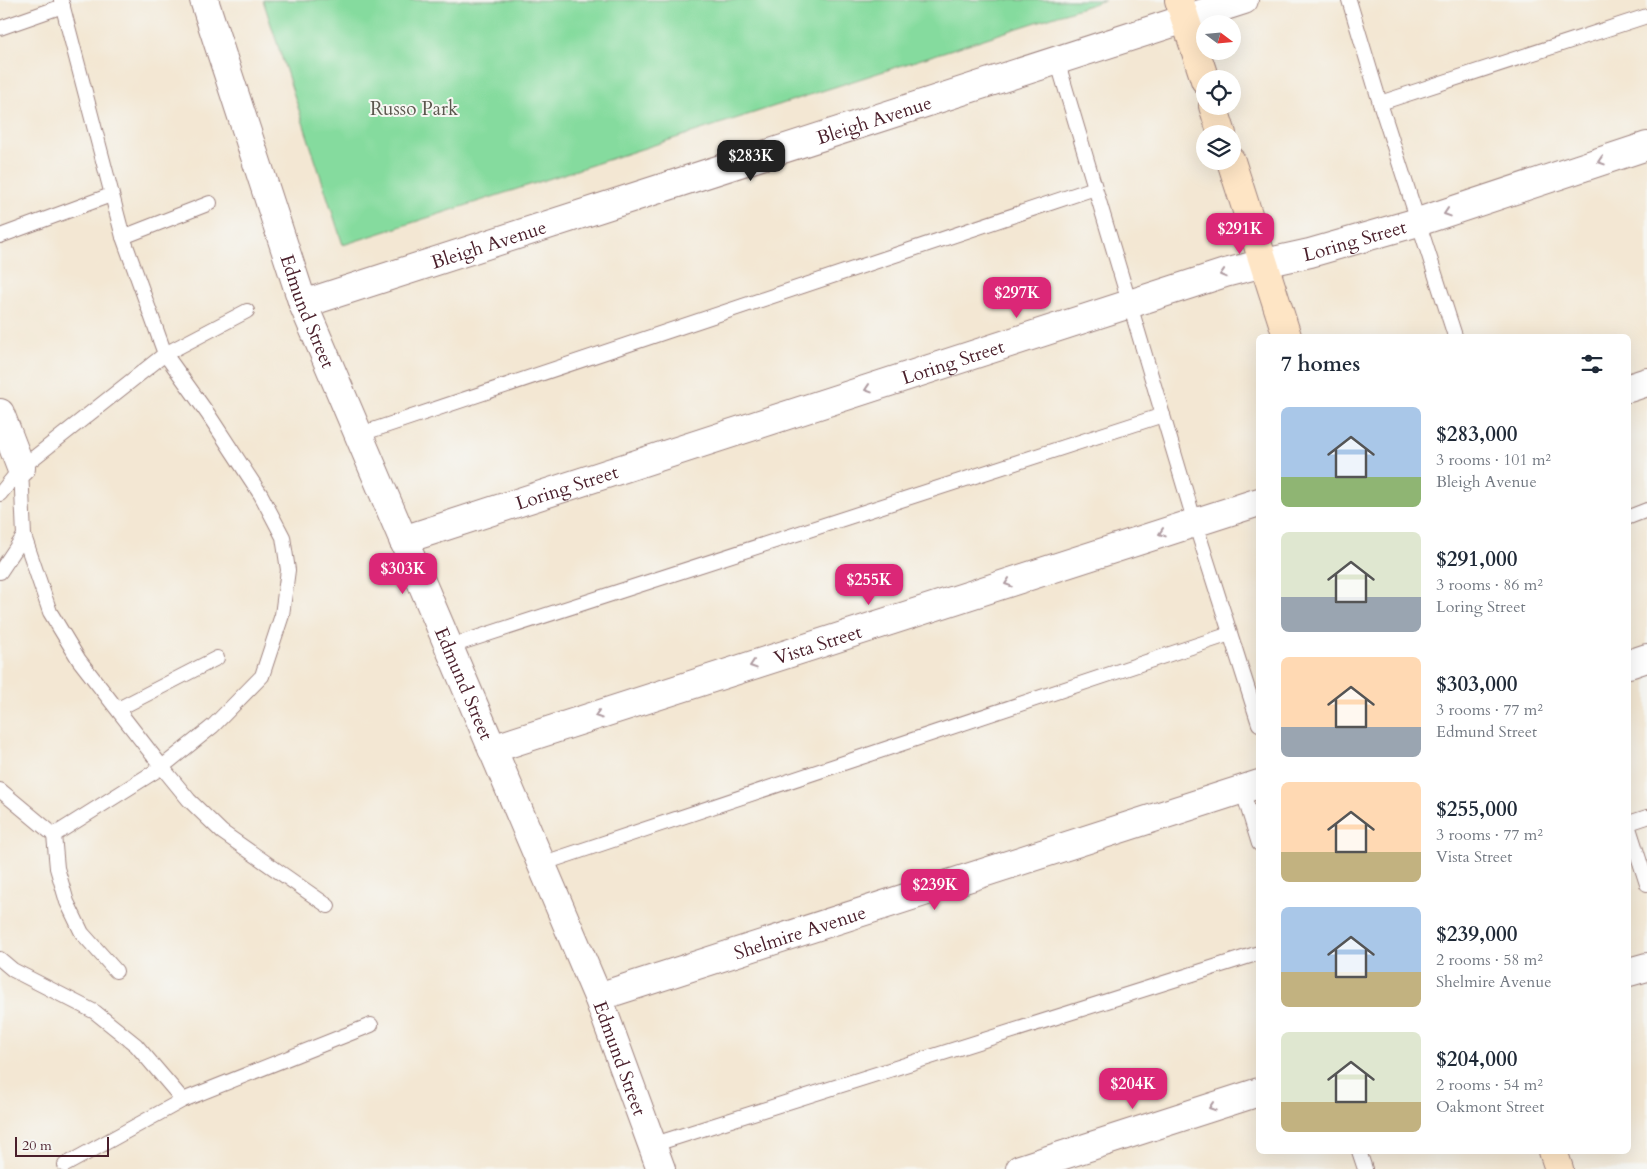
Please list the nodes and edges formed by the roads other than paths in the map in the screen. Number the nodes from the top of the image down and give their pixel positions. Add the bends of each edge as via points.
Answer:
1 (204, 0) edge
2 (1244, 0) edge
3 (1349, 0) edge
4 (62, 3) edge
5 (1182, 9) edge
6 (1647, 16) edge
7 (0, 28) edge
8 (1057, 60) junction
9 (1202, 70) edge
10 (1380, 103) junction
11 (1647, 146) edge
12 (1234, 170) edge
13 (1095, 188) junction
14 (111, 195) junction
15 (210, 203) dead end
16 (1418, 222) junction
17 (0, 236) edge
18 (122, 237) junction
19 (1264, 263) junction
20 (303, 304) junction
21 (1130, 304) junction
22 (247, 311) dead end
23 (1286, 334) edge
24 (1454, 334) edge
25 (165, 354) junction
26 (1647, 382) edge
27 (1631, 387) edge
28 (0, 413) edge
29 (1163, 414) junction
30 (358, 434) junction
31 (21, 468) junction
32 (0, 494) edge
33 (1256, 503) edge
34 (1647, 510) edge
35 (1631, 515) edge
36 (1194, 523) junction
37 (24, 536) junction
38 (403, 540) junction
39 (0, 572) edge
40 (1230, 634) junction
41 (448, 647) junction
42 (217, 658) dead end
43 (1647, 658) edge
44 (1631, 663) edge
45 (118, 709) junction
46 (1256, 715) edge
47 (492, 749) junction
48 (162, 767) junction
49 (1250, 786) edge
50 (0, 790) edge
51 (1647, 818) edge
52 (1631, 822) edge
53 (1256, 825) edge
54 (1631, 834) edge
55 (54, 835) junction
56 (541, 864) junction
57 (1647, 884) edge
58 (328, 906) dead end
59 (1256, 954) edge
60 (0, 959) edge
61 (1647, 967) edge
62 (116, 971) dead end
63 (1631, 971) edge
64 (598, 997) junction
65 (371, 1025) dead end
66 (1256, 1093) edge
67 (183, 1100) junction
68 (1360, 1154) edge
69 (1554, 1154) edge
70 (656, 1157) edge
71 (65, 1165) dead end
72 (1020, 1169) edge
73 (1365, 1169) edge
74 (1559, 1169) edge

1 - 20 street, Edmund Street
2 - 5 street, Bleigh Avenue
3 - 10 lane
4 - 7 lane
4 - 14 lane
5 - 8 street, Bleigh Avenue
5 - 9 street
6 - 10 lane
8 - 13 lane
8 - 20 street, Bleigh Avenue
10 - 16 lane
11 -> 16 street, Loring Street
12 - 19 street
13 - 21 lane
13 - 30 lane
14 - 17 lane
14 - 18 lane
15 - 18 lane
16 - 19 street, Loring Street via 1310,254
16 - 24 lane
18 - 25 lane
19 -> 21 street, Loring Street
19 - 23 street
20 - 30 street, Edmund Street
21 - 29 lane
21 -> 38 street, Loring Street
22 - 25 lane
25 - 31 lane
25 - 48 lane via 261,495 283,537 288,570 282,614 262,676 213,726
26 - 27 street
28 - 31 street
29 - 36 lane
29 - 41 lane
30 - 38 street, Edmund Street
31 - 32 lane
31 - 37 lane
33 - 36 street, Vista Street
34 - 35 lane
36 - 40 lane
36 -> 47 street, Vista Street
37 - 39 lane
37 - 45 lane via 50,612 80,660
38 - 41 street, Edmund Street
40 - 46 lane
40 - 56 lane
41 - 47 street, Edmund Street
42 - 45 lane
43 - 44 street
45 - 48 lane
47 - 56 street, Edmund Street
48 - 55 lane
48 - 58 lane via 189,800 222,832
49 - 53 lane
49 - 64 street, Shelmire Avenue
50 - 55 lane
51 - 52 lane
54 - 57 lane
55 - 62 lane via 57,868 66,902 82,933
56 - 64 street, Edmund Street
59 - 70 lane
60 - 67 lane via 12,970 95,1012 136,1045
61 - 63 street
64 - 70 street, Edmund Street
65 - 67 lane
66 -> 72 street
67 - 71 lane
68 - 73 lane
69 - 74 street

